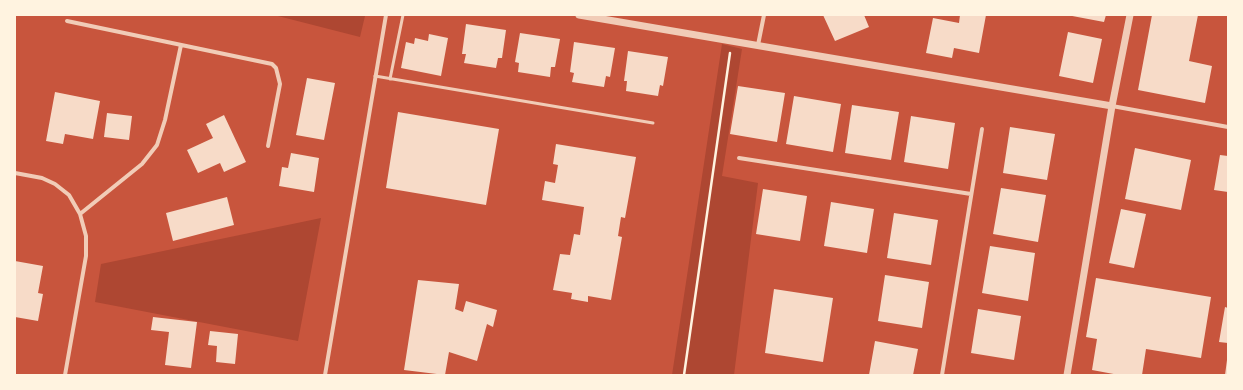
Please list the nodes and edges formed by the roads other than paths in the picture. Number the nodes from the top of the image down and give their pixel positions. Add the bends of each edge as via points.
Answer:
1 (386, 15) edge
2 (403, 15) edge
3 (579, 15) edge
4 (764, 15) edge
5 (1130, 15) edge
6 (67, 21) dead end
7 (181, 45) junction
8 (758, 45) junction
9 (376, 76) junction
10 (390, 80) junction
11 (1112, 106) junction
12 (653, 124) dead end
13 (1228, 127) edge
14 (982, 129) dead end
15 (268, 146) dead end
16 (739, 158) dead end
17 (15, 173) edge
18 (971, 194) junction
19 (80, 214) junction
20 (64, 375) edge
21 (325, 375) edge
22 (942, 375) edge
23 (1067, 375) edge

1 - 9 street
2 - 10 lane
3 - 8 street
4 - 8 street
5 - 11 street
6 - 7 street
7 - 15 street via 272,64 276,68 280,84
7 - 19 street via 157,145 142,164
8 - 11 street
9 - 10 lane
9 - 21 street
10 - 12 lane
11 - 13 street
11 - 23 street
14 - 18 street
16 - 18 street
17 - 19 street via 42,178 55,184 69,195
18 - 22 street
19 - 20 street via 86,236 86,256

